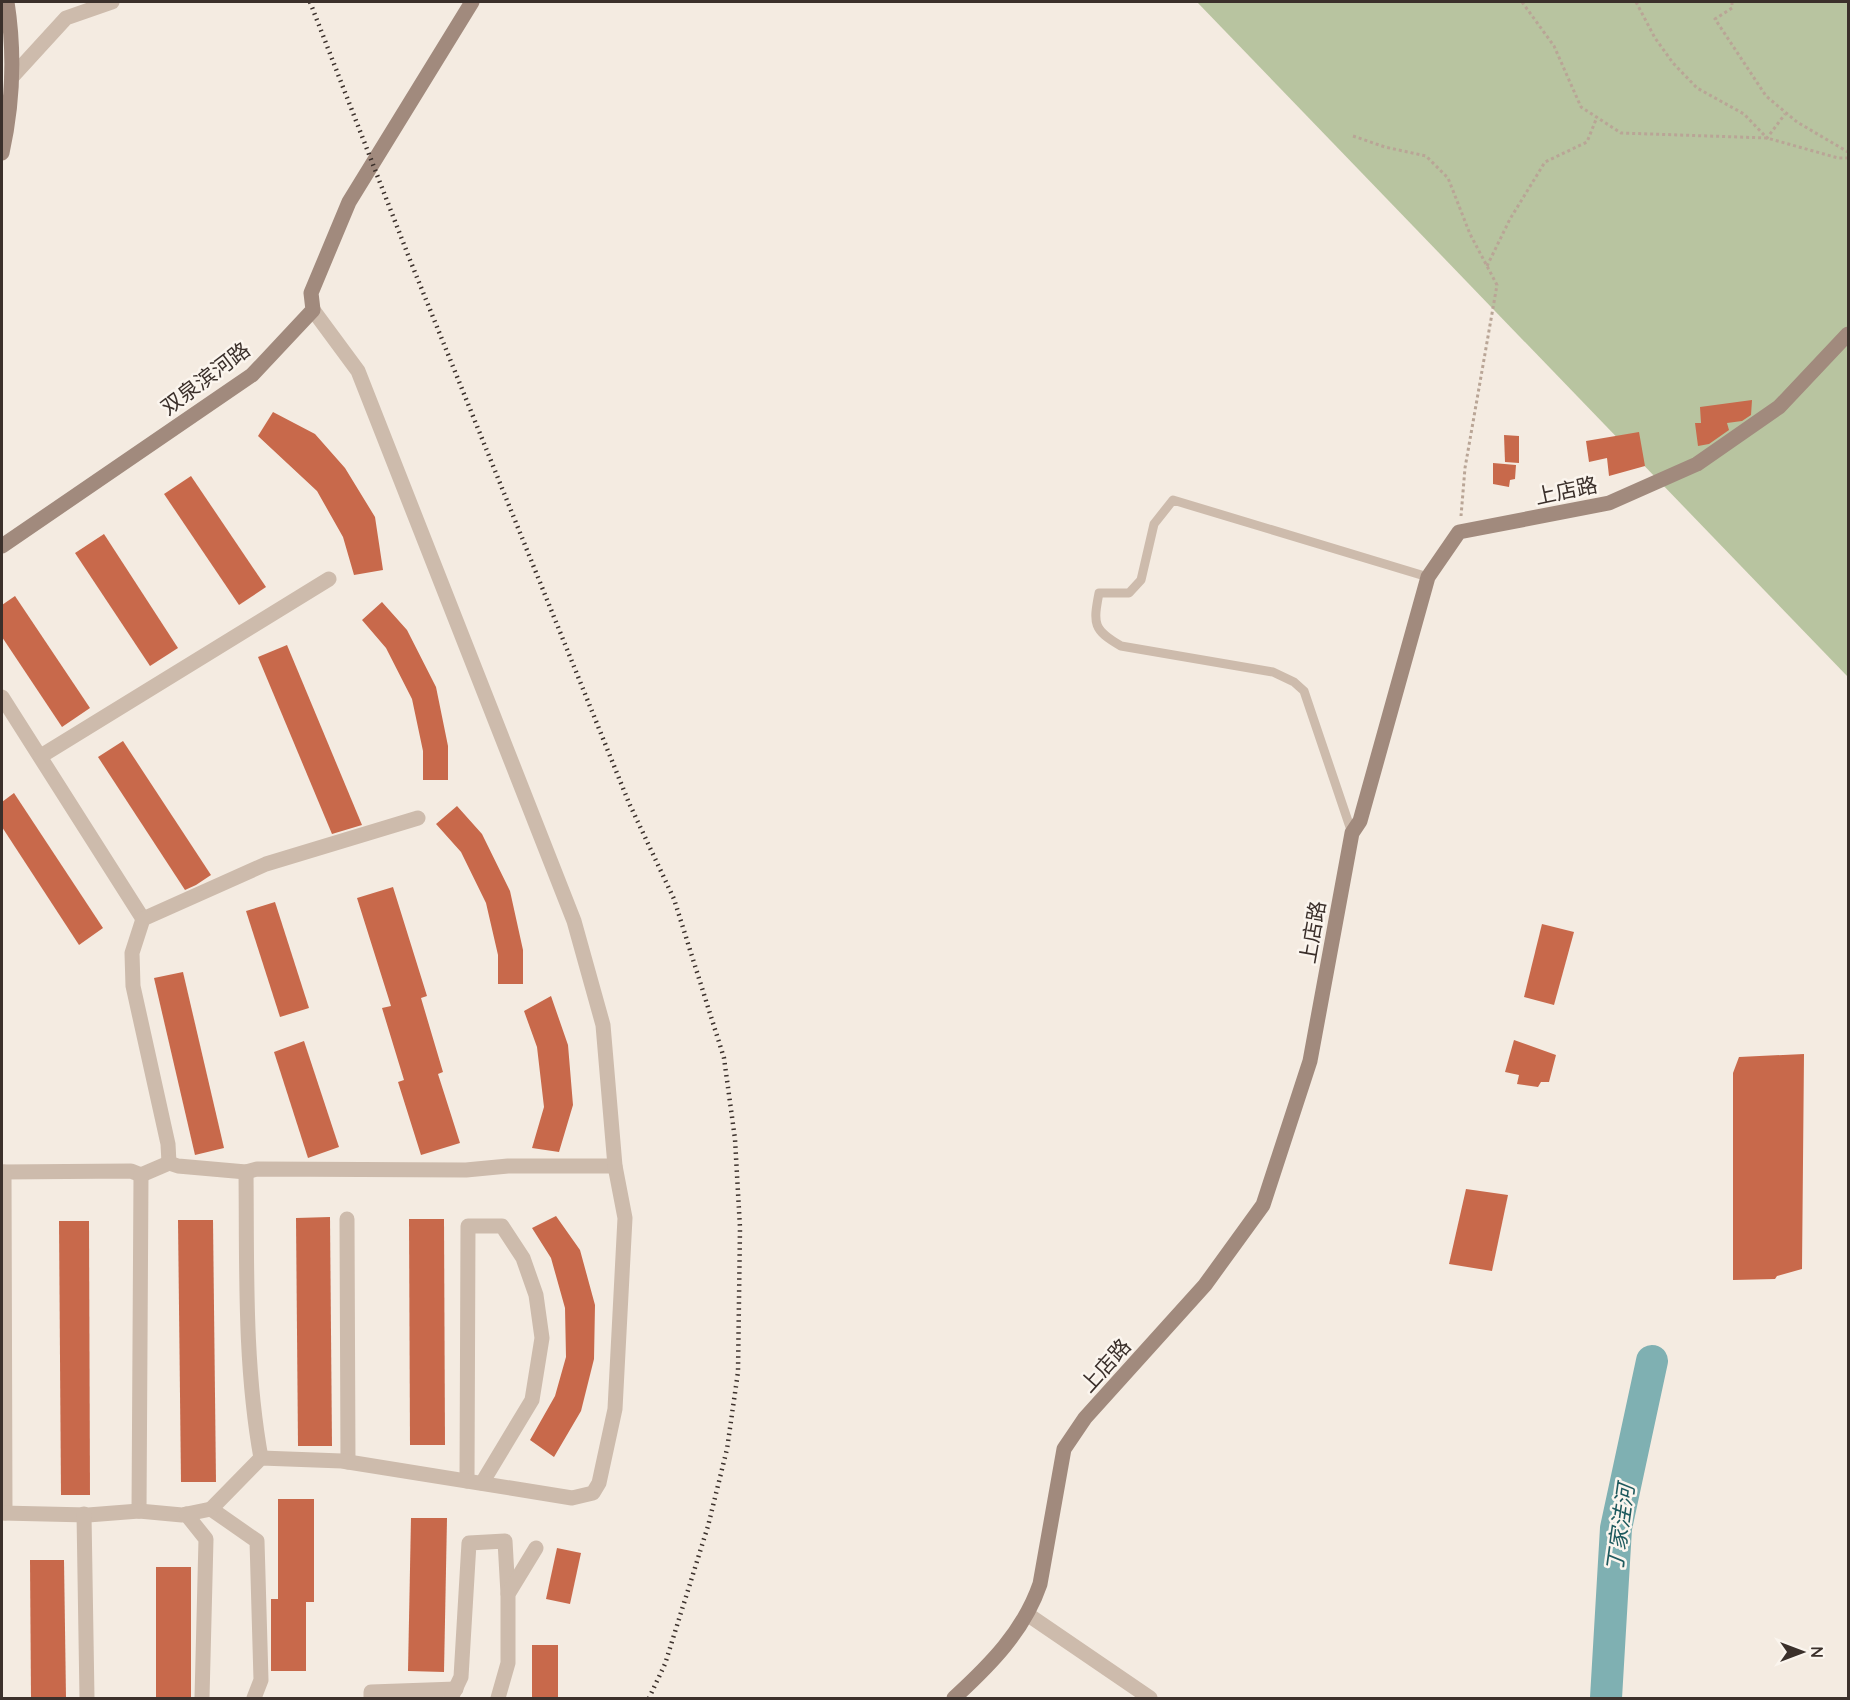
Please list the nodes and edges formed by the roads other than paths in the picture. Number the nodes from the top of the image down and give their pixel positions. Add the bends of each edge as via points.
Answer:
1 (8, 2) edge
2 (112, 2) edge
3 (471, 2) edge
4 (12, 77) junction
5 (2, 153) edge
6 (313, 310) junction
7 (1848, 334) edge
8 (2, 546) edge
9 (1428, 577) junction
10 (329, 579) dead end
11 (2, 697) edge
12 (41, 756) junction
13 (418, 818) dead end
14 (1352, 833) junction
15 (143, 919) junction
16 (169, 1163) junction
17 (615, 1166) junction
18 (3, 1172) edge
19 (246, 1172) junction
20 (141, 1175) junction
21 (348, 1219) dead end
22 (261, 1458) junction
23 (348, 1462) junction
24 (475, 1482) junction
25 (211, 1509) junction
26 (140, 1511) junction
27 (3, 1513) edge
28 (84, 1514) junction
29 (186, 1514) junction
30 (536, 1548) dead end
31 (507, 1594) junction
32 (1027, 1614) junction
33 (453, 1694) edge
34 (87, 1698) edge
35 (202, 1698) edge
36 (254, 1698) edge
37 (370, 1698) edge
38 (498, 1698) edge
39 (954, 1698) edge
40 (1150, 1698) edge

1 - 4 street
2 - 4 street via 66,18
3 - 6 street via 349,202 311,293
4 - 5 street via 11,111
6 - 8 street, 双泉滨河路 via 252,375
6 - 17 street via 358,371 574,921 603,1025
7 - 9 street, 上店路 via 1779,407 1697,464 1609,503 1459,532
9 - 14 street, 上店路 via 1360,821
9 - 14 lane via 1173,500 1154,524 1141,580 1129,593 1099,593 1094,617 1100,634 1120,646 1273,672 1304,691
10 - 12 street
11 - 12 street
12 - 15 street
13 - 15 street via 266,864
14 - 32 street, 上店路 via 1310,1061 1263,1205 1205,1285 1085,1418 1064,1449 1040,1584
15 - 16 street via 132,953 133,986
16 - 19 street
16 - 20 street
17 - 19 street
17 - 24 street via 625,1218 615,1409 599,1483 593,1493 572,1498
18 - 20 street via 131,1171
18 - 27 street
19 - 22 street via 248,1328 253,1412
20 - 26 street
21 - 23 street
22 - 23 street
22 - 25 street
23 - 24 street
24 - 24 street via 532,1400 542,1338 536,1295 523,1258 502,1226 468,1226
25 - 29 street
25 - 36 street via 257,1541 261,1680
26 - 28 street
26 - 29 street
27 - 28 street
28 - 34 street
29 - 35 street via 206,1539
30 - 31 street
31 - 33 street via 505,1541 469,1543 461,1677
31 - 38 street via 508,1664
32 - 39 street, 上店路 via 985,1670
32 - 40 street
33 - 37 street via 371,1692

